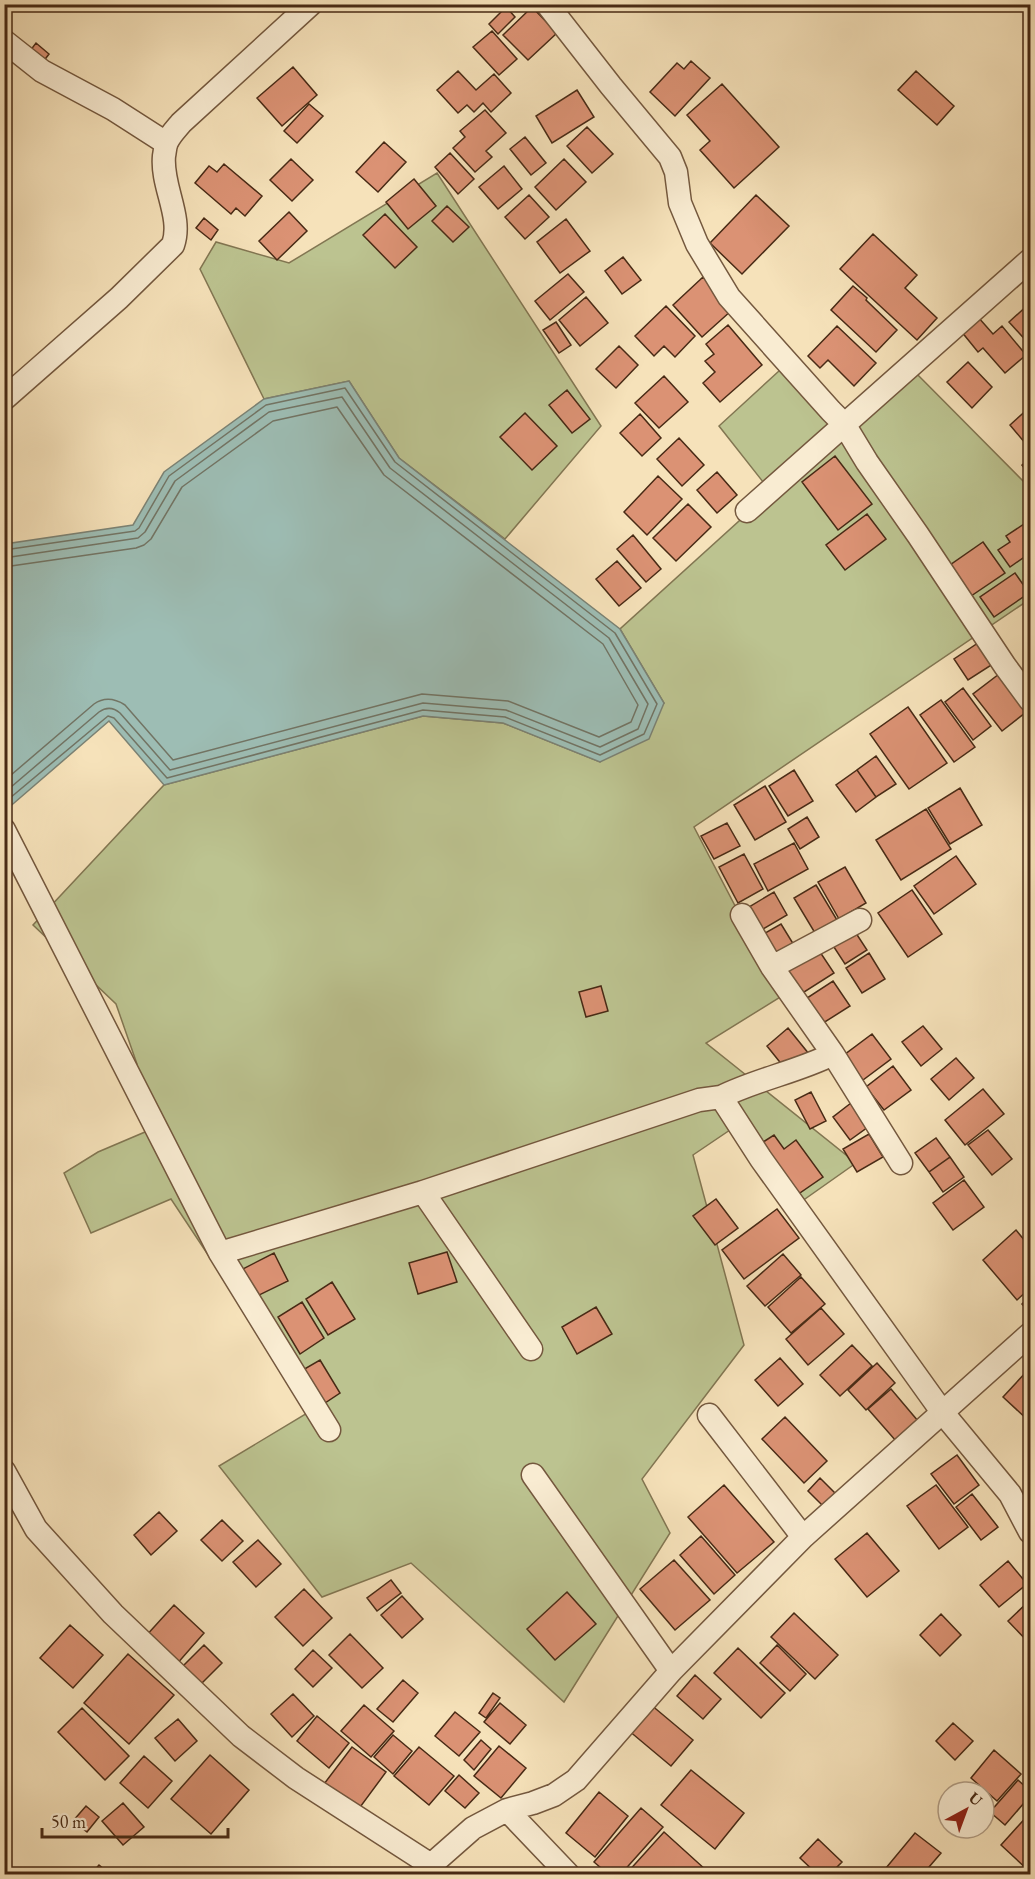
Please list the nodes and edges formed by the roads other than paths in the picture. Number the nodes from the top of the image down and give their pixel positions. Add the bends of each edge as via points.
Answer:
1 (311, 4) edge
2 (547, 4) edge
3 (4, 42) edge
4 (166, 143) junction
5 (1030, 260) edge
6 (4, 399) edge
7 (844, 424) junction
8 (747, 511) dead end
9 (1030, 700) edge
10 (4, 830) edge
11 (742, 915) dead end
12 (860, 920) dead end
13 (772, 967) junction
14 (833, 1054) junction
15 (721, 1097) junction
16 (901, 1163) dead end
17 (423, 1192) junction
18 (220, 1253) junction
19 (1030, 1334) edge
20 (531, 1349) dead end
21 (943, 1413) junction
22 (709, 1415) dead end
23 (329, 1430) dead end
24 (4, 1471) edge
25 (533, 1475) dead end
26 (1030, 1532) edge
27 (802, 1537) junction
28 (671, 1671) junction
29 (507, 1810) junction
30 (428, 1870) edge
31 (568, 1875) edge

1 - 4 street via 181,123
2 - 7 street via 670,157 680,203 697,244 729,297
3 - 4 street via 42,71
4 - 6 street via 163,165 176,226 173,245
5 - 7 street
7 - 8 street
7 - 9 street
10 - 18 street
11 - 13 street
12 - 13 street
13 - 14 street
14 - 15 street
14 - 16 street
15 - 17 street via 699,1100
15 - 21 street
17 - 18 street
17 - 20 street
18 - 23 street
19 - 21 street
21 - 26 street via 1010,1494
21 - 27 street
22 - 27 street
24 - 30 street via 36,1529 113,1614 241,1736
25 - 28 street
27 - 28 street
28 - 29 street via 576,1780 554,1795
29 - 30 street via 473,1828
29 - 31 street

